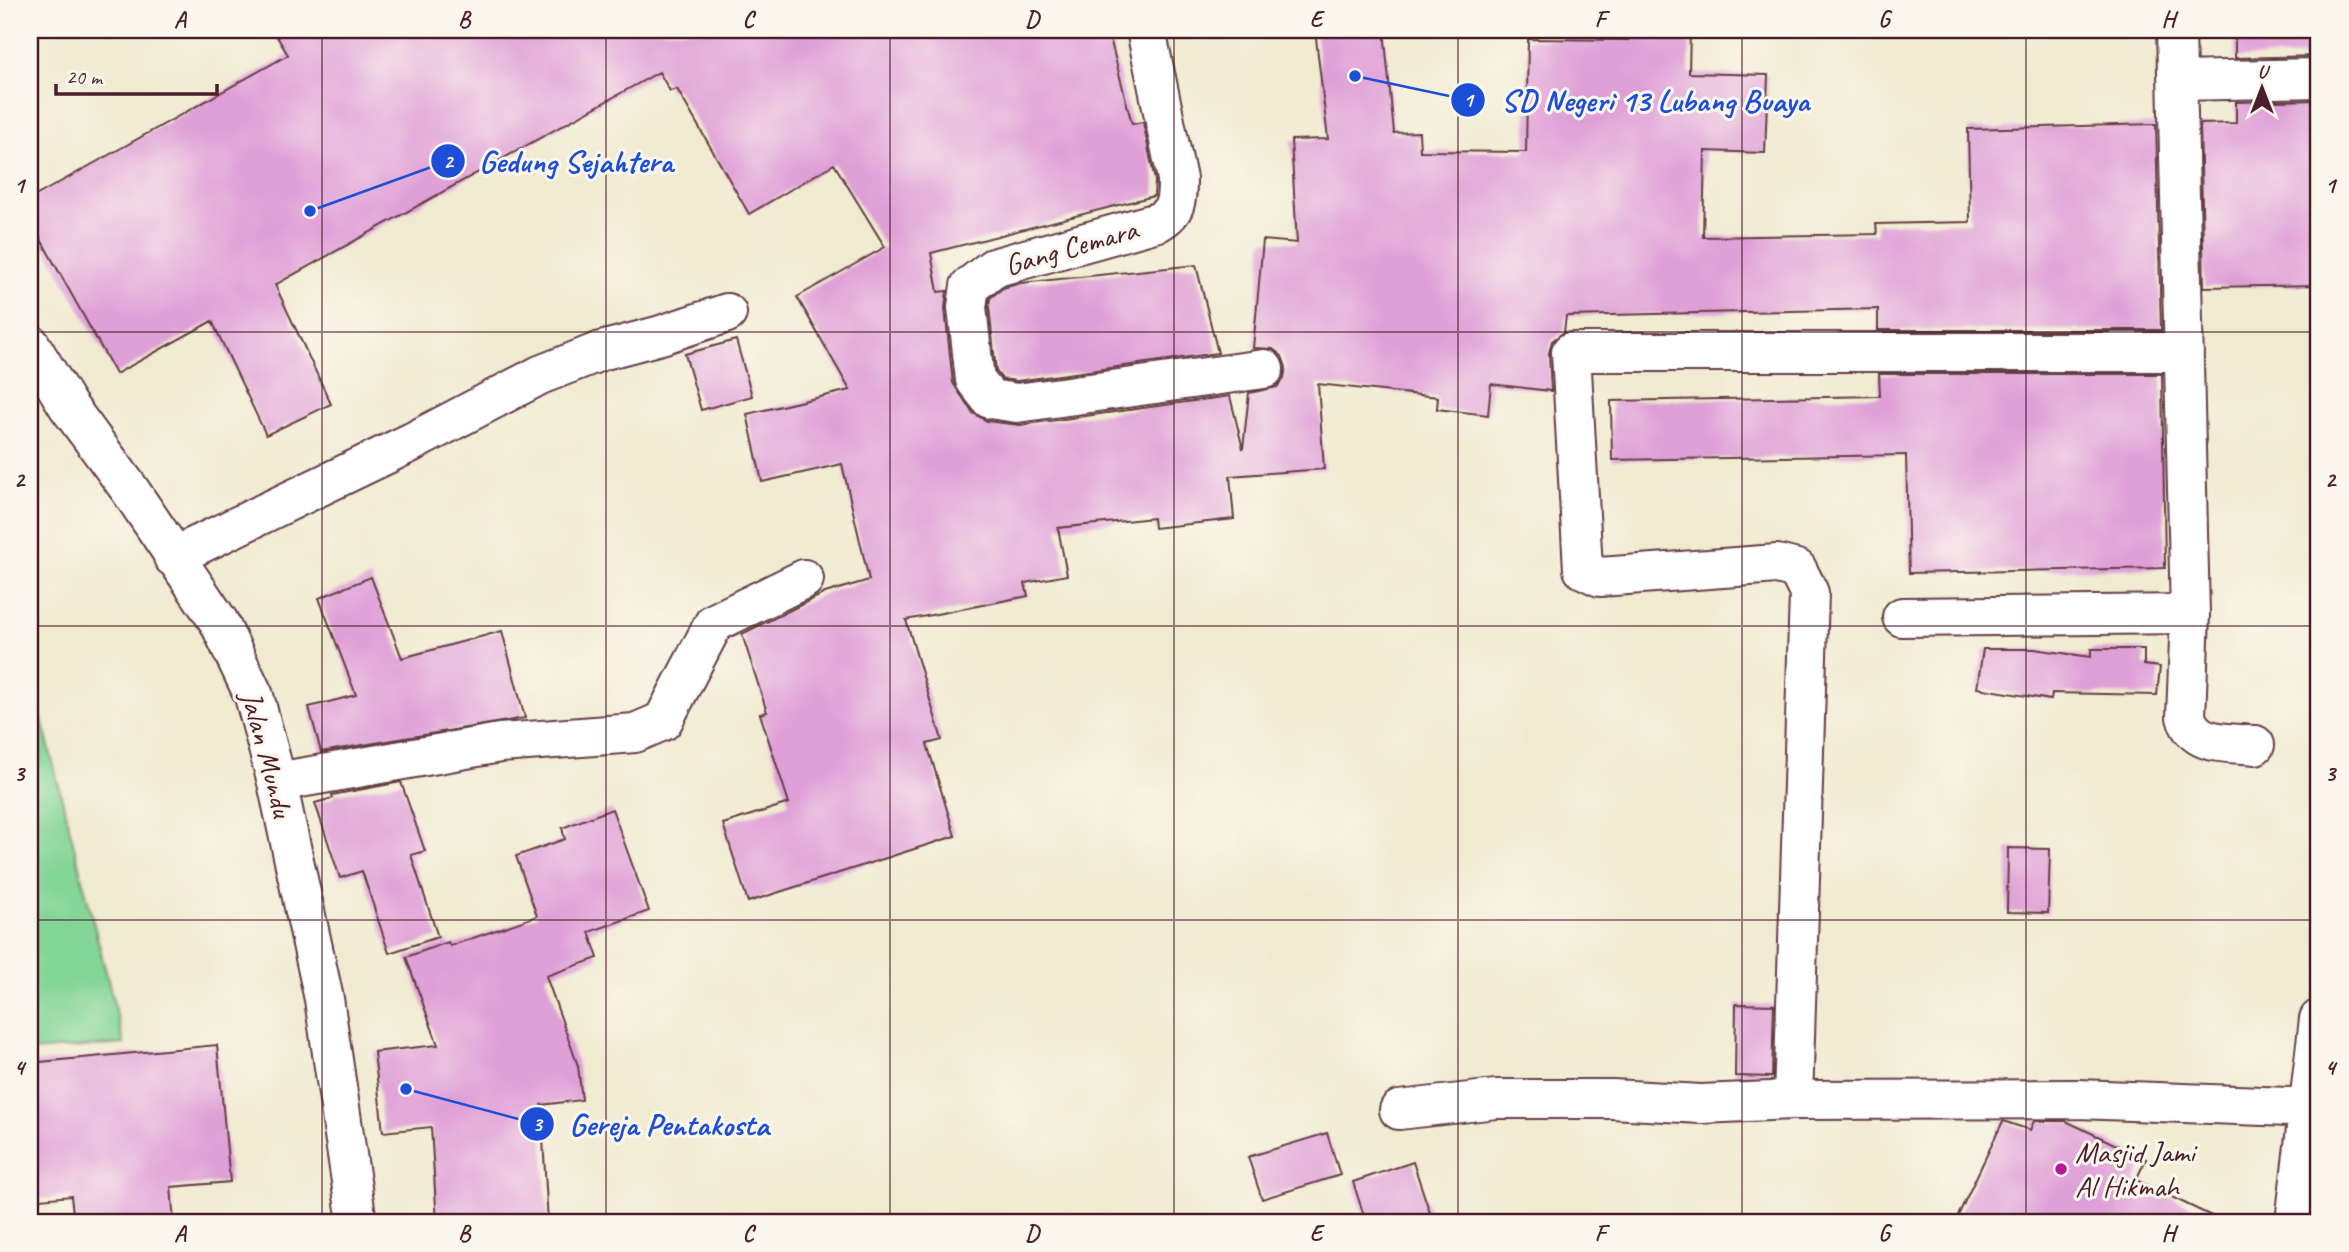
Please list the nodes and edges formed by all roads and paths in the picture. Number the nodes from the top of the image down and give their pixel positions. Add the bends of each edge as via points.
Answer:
1 (1146, 30) edge
2 (2176, 30) edge
3 (2319, 78) edge
4 (2179, 81) junction
5 (727, 313) dead end
6 (30, 344) edge
7 (2184, 352) junction
8 (1264, 369) dead end
9 (173, 557) junction
10 (804, 579) dead end
11 (2190, 614) junction
12 (1902, 617) dead end
13 (2255, 745) dead end
14 (277, 782) junction
15 (2319, 1019) edge
16 (1793, 1100) junction
17 (2314, 1108) edge
18 (1399, 1110) dead end
19 (357, 1222) edge
20 (2295, 1222) edge

1 - 8 street, Gang Cemara via 1177,179 1177,204 1158,222 993,268 970,286 967,307 975,380 990,399 1017,403
2 - 4 street
3 - 4 street
4 - 7 street
5 - 9 street via 601,351 540,375
6 - 9 street, Jalan Mundu
7 - 11 street
7 - 16 street via 1571,352 1583,569 1600,577 1777,564 1797,569 1809,593
9 - 14 street, Jalan Mundu via 219,622 243,668 264,726
10 - 14 street via 714,623 663,721 653,728 500,743
11 - 12 street
11 - 13 street via 2186,717 2190,731 2202,739
14 - 19 street, Jalan Mundu via 324,999
15 - 17 street
16 - 17 street via 2078,1100
16 - 18 street via 1701,1104 1496,1100
17 - 20 street

